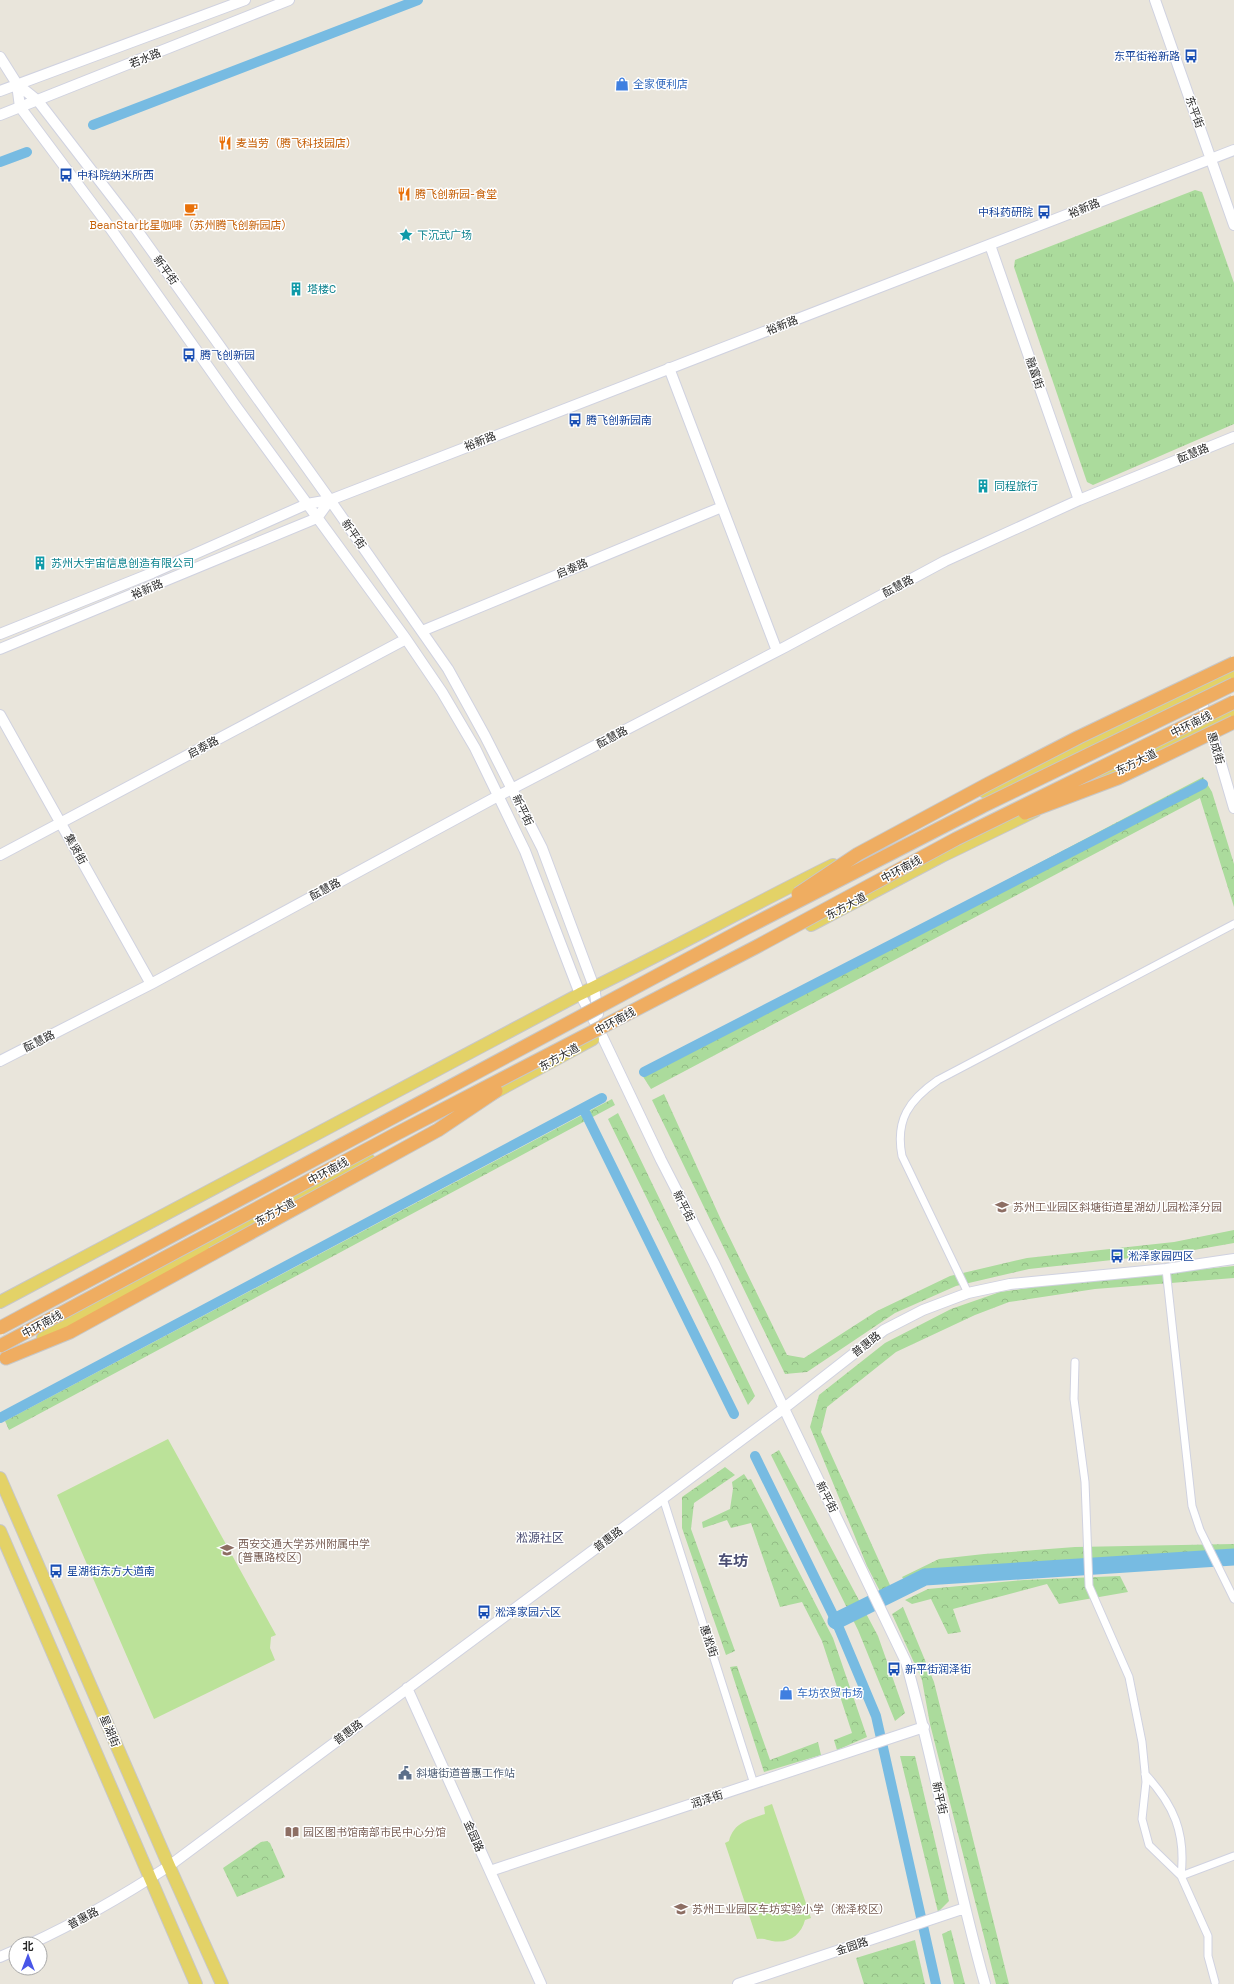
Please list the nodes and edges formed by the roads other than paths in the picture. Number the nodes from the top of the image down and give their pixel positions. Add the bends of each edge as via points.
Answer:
1 (245, 0) edge
2 (289, 0) edge
3 (1155, 0) edge
4 (0, 57) edge
5 (17, 84) junction
6 (0, 91) edge
7 (38, 101) junction
8 (20, 107) junction
9 (0, 115) edge
10 (1234, 150) edge
11 (1211, 158) junction
12 (1234, 225) edge
13 (990, 245) junction
14 (669, 368) junction
15 (1234, 437) edge
16 (330, 500) junction
17 (1079, 500) junction
18 (307, 504) junction
19 (722, 507) junction
20 (317, 518) junction
21 (422, 631) junction
22 (0, 634) edge
23 (406, 639) junction
24 (0, 649) edge
25 (777, 651) junction
26 (1234, 663) edge
27 (1234, 672) edge
28 (1234, 684) edge
29 (1197, 689) junction
30 (1234, 702) edge
31 (1234, 715) edge
32 (0, 716) edge
33 (1234, 722) edge
34 (1210, 726) junction
35 (513, 789) junction
36 (498, 796) junction
37 (1234, 808) edge
38 (60, 822) junction
39 (956, 839) junction
40 (0, 855) edge
41 (1234, 924) edge
42 (746, 928) junction
43 (151, 984) junction
44 (594, 987) junction
45 (580, 994) junction
46 (601, 1034) junction
47 (546, 1057) junction
48 (0, 1061) edge
49 (1234, 1259) edge
50 (1166, 1269) junction
51 (968, 1293) junction
52 (0, 1302) edge
53 (0, 1328) edge
54 (2, 1355) edge
55 (1075, 1362) dead end
56 (783, 1409) junction
57 (0, 1478) edge
58 (663, 1498) junction
59 (0, 1531) edge
60 (1234, 1598) edge
61 (407, 1688) junction
62 (924, 1727) junction
63 (1146, 1774) junction
64 (754, 1784) junction
65 (1234, 1856) edge
66 (169, 1866) junction
67 (490, 1871) junction
68 (1181, 1876) junction
69 (150, 1878) junction
70 (965, 1908) junction
71 (47, 1936) edge
72 (1215, 1982) dead end
73 (196, 1984) edge
74 (222, 1984) edge
75 (541, 1984) edge
76 (738, 1984) edge
77 (985, 1984) edge

1 - 5 street, 若水路
2 - 7 street, 若水路
3 - 11 street, 东平街
4 - 5 street, 新平街
5 - 6 street, 若水路
5 - 7 street, 新平街
5 - 8 street, 新平街
7 - 8 street, 若水路
7 - 16 street, 新平街 via 129,218
8 - 9 street, 若水路
8 - 18 street, 新平街 via 103,218
10 - 11 street, 裕新路
11 - 12 street, 东平街
11 - 13 street, 裕新路
13 - 14 street, 裕新路
13 - 17 street, 融富街
14 - 16 street, 裕新路
14 - 19 street
15 - 17 street, 酝慧路
16 - 18 street, 裕新路
16 - 20 street
16 - 21 street, 新平街
17 - 25 street, 酝慧路 via 945,561
18 - 20 street, 新平街
18 - 22 street, 裕新路 via 152,573
19 - 21 street, 启泰路
19 - 25 street
20 - 23 street, 新平街
20 - 24 street, 裕新路
21 - 35 street, 新平街 via 448,669
23 - 36 street, 新平街 via 442,692
23 - 38 street, 启泰路
25 - 35 street, 酝慧路
26 - 42 highway, bridge via 1079,737 858,854
27 - 29 main road
28 - 42 highway, 中环南线, bridge via 983,806
29 - 34 street, 惠成街
29 - 44 main road via 761,900
30 - 39 highway, 中环南线, bridge
31 - 34 main road, 东方大道
32 - 38 street, 集贤街
33 - 39 highway, bridge via 1118,778
34 - 37 street, 惠成街
34 - 46 main road, 东方大道 via 942,856
35 - 36 street, 酝慧路
35 - 44 street, 新平街 via 542,848
36 - 43 street, 酝慧路
36 - 45 street, 新平街 via 525,852
38 - 40 street, 启泰路
38 - 43 street, 集贤街
39 - 47 highway, 中环南线, bridge
41 - 51 street via 938,1080 911,1102 900,1134 902,1156
42 - 53 highway, 中环南线, bridge
43 - 48 street, 酝慧路
44 - 45 main road
44 - 46 street, 新平街
45 - 46 street, 新平街
45 - 52 main road
46 - 54 main road, 东方大道
46 - 56 street, 新平街
47 - 54 highway, 中环南线, bridge via 394,1136
47 - 54 highway, bridge via 438,1130 70,1332
49 - 50 street, 普惠路
50 - 51 street, 普惠路 via 1010,1284
50 - 60 street via 1192,1506 1200,1530
51 - 56 street, 普惠路 via 923,1310 884,1330
55 - 63 street via 1074,1399 1085,1482 1090,1586 1129,1677
56 - 58 street, 普惠路
56 - 62 street, 新平街 via 906,1662
57 - 66 main road, 星湖街
58 - 61 street, 普惠路
58 - 64 street, 惠淞街
59 - 69 main road, 星湖街
61 - 66 street, 普惠路
61 - 67 street, 金园路
62 - 64 street, 润泽街
62 - 70 street, 新平街
63 - 68 street via 1161,1790 1176,1817 1183,1860
63 - 68 street via 1142,1819 1149,1844
64 - 67 street, 润泽街
65 - 68 street
66 - 69 street, 普惠路
66 - 74 main road, 星湖街
67 - 75 street, 金园路
68 - 72 street via 1208,1936 1208,1956
69 - 71 street, 普惠路 via 79,1921
69 - 73 main road, 星湖街
70 - 76 street, 金园路
70 - 77 street, 新平街

